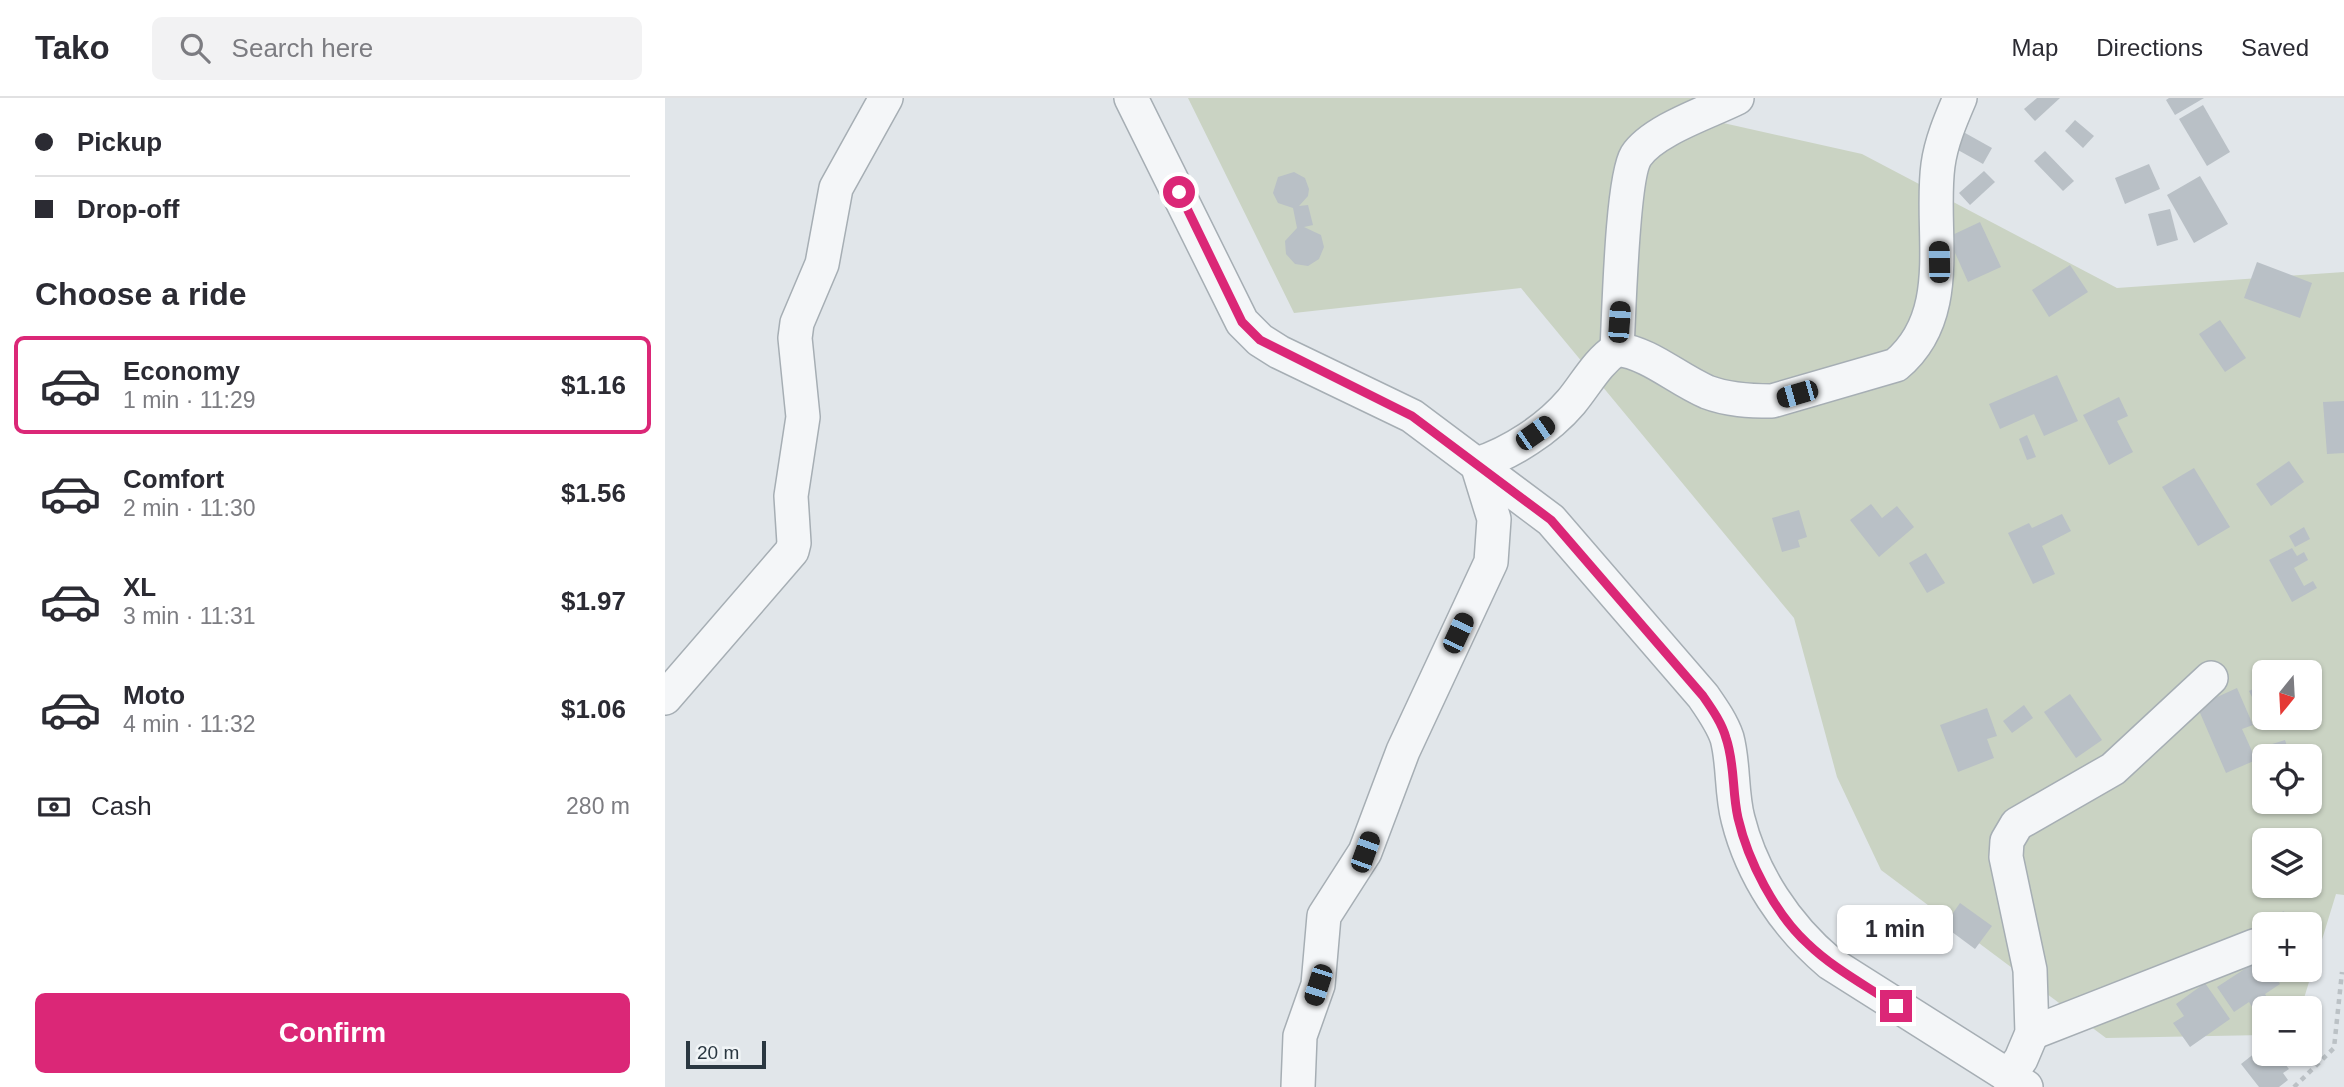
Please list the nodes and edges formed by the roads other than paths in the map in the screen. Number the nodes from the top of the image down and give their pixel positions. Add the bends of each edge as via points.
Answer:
1 (886, 98) edge
2 (1131, 98) edge
3 (1737, 98) edge
4 (1959, 98) edge
5 (1617, 349) junction
6 (1477, 464) junction
7 (2211, 678) dead end
8 (665, 698) edge
9 (2252, 947) edge
10 (2032, 1033) junction
11 (2017, 1082) edge
12 (1298, 1087) edge

1 - 8 street via 836,188 822,264 797,323 803,417 791,496 792,551
2 - 6 street via 1242,322 1279,352 1412,416
3 - 5 street via 1653,139 1635,158 1628,190
4 - 5 street via 1938,167 1935,289 1923,330 1910,354 1896,365 1772,401 1752,401 1704,391 1641,354
5 - 6 street via 1554,419 1516,446
6 - 11 street via 1563,533 1703,696 1727,738 1738,818 1748,849 1773,900 1807,943 1830,963
6 - 12 street via 1494,519 1491,562 1403,751 1365,852 1324,916 1318,985 1300,1037
7 - 10 street via 2113,769 2017,824 2010,833 2006,857 2030,970
9 - 10 street
10 - 11 street

